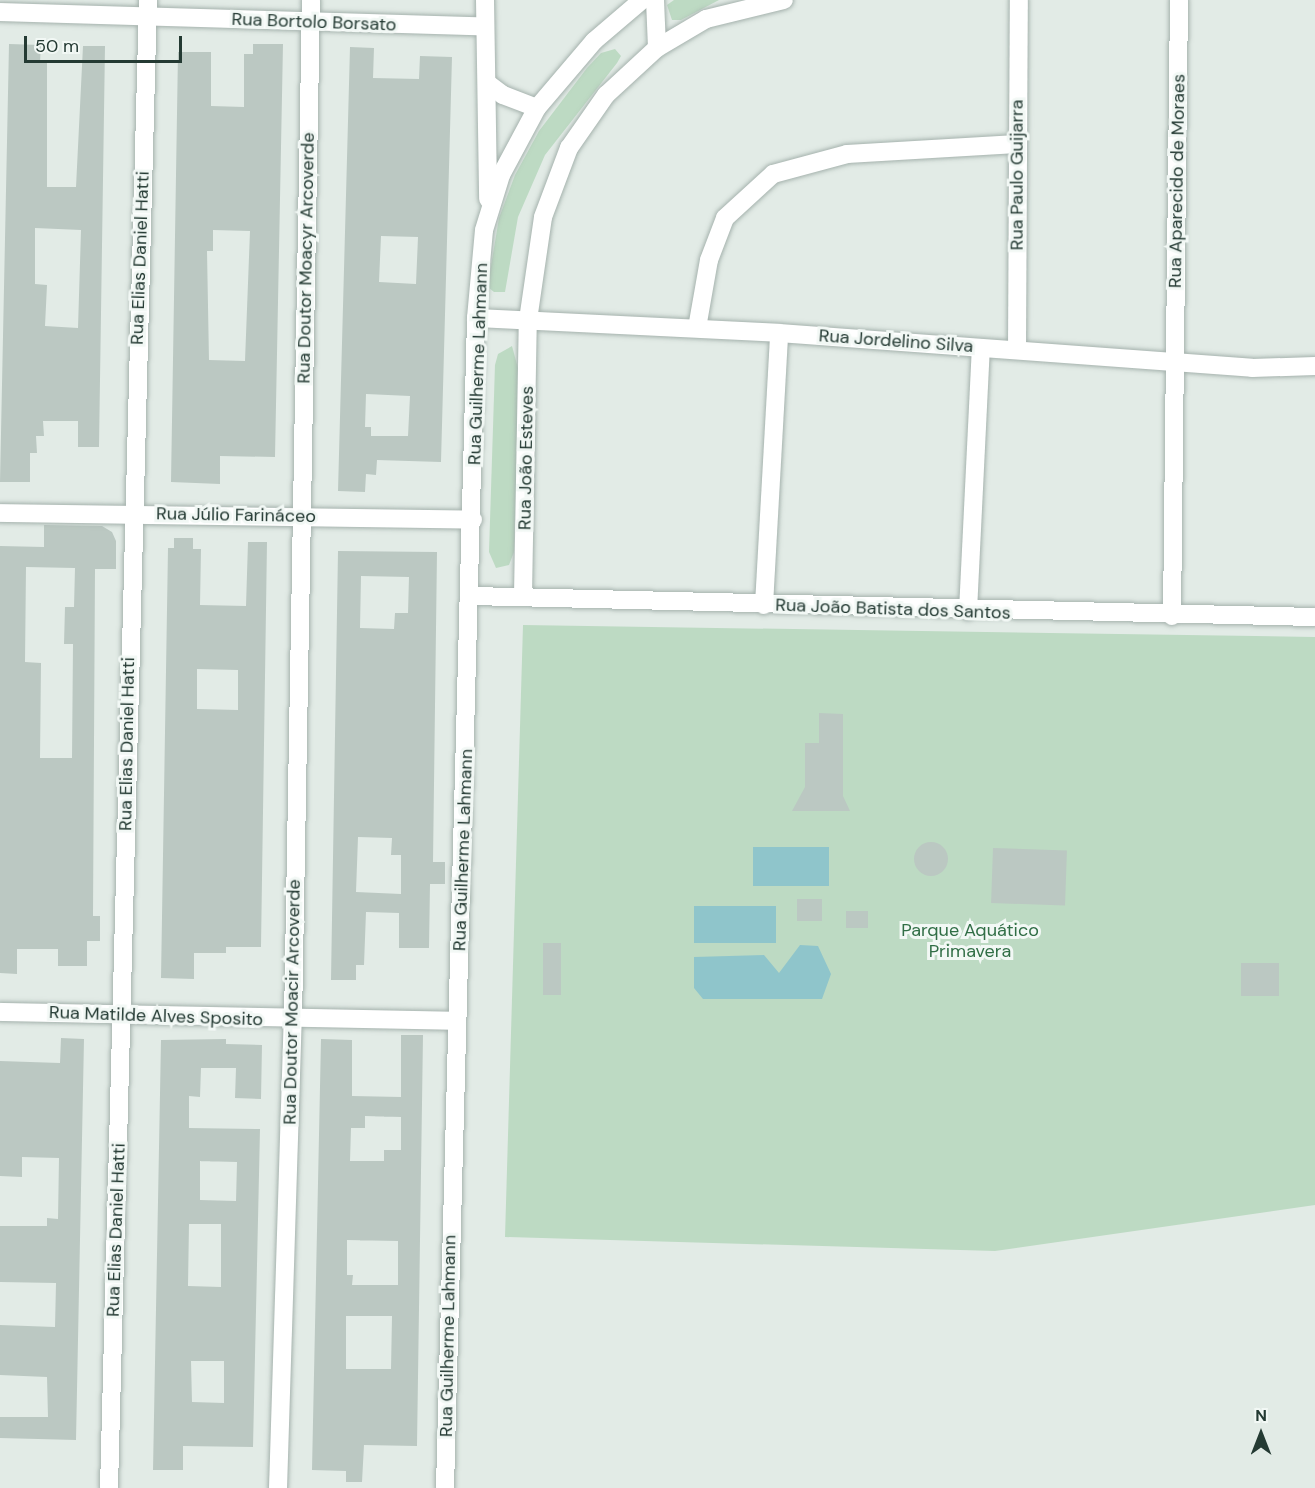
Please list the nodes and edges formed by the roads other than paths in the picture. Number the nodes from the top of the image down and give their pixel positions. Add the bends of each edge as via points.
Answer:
1 (311, 0) edge
2 (485, 0) edge
3 (642, 0) edge
4 (656, 0) edge
5 (784, 0) edge
6 (1019, 0) edge
7 (1179, 0) edge
8 (148, 8) edge
9 (0, 12) edge
10 (310, 22) junction
11 (485, 26) junction
12 (657, 48) junction
13 (487, 83) junction
14 (537, 108) junction
15 (1017, 144) junction
16 (488, 213) junction
17 (476, 318) junction
18 (528, 320) junction
19 (697, 328) junction
20 (779, 333) junction
21 (981, 348) junction
22 (1017, 350) junction
23 (1174, 362) junction
24 (1315, 366) edge
25 (0, 513) edge
26 (132, 513) junction
27 (300, 515) junction
28 (473, 520) junction
29 (472, 596) junction
30 (524, 596) junction
31 (764, 605) junction
32 (968, 611) junction
33 (1172, 615) junction
34 (1315, 617) edge
35 (0, 1012) edge
36 (122, 1014) junction
37 (293, 1020) junction
38 (456, 1021) junction
39 (109, 1488) edge
40 (278, 1488) edge
41 (445, 1488) edge

1 - 10 street, Rua Doutor Moacyr Arcoverde
2 - 11 street, Rua Guilherme Lahmann
3 - 14 street, Rua Guilherme Lahmann via 594,41
4 - 12 street
5 - 12 street, Rua João Esteves via 706,19
6 - 15 street, Rua Paulo Guijarra
7 - 23 street, Rua Aparecido de Moraes
8 - 9 street, Rua Bortolo Borsato
8 - 10 street, Rua Bortolo Borsato
8 - 26 street, Rua Elias Daniel Hatti
10 - 11 street, Rua Bortolo Borsato
10 - 27 street, Rua Doutor Moacyr Arcoverde
11 - 13 street, Rua Guilherme Lahmann
12 - 18 street, Rua João Esteves via 606,95 569,148 543,218
13 - 14 street via 503,95
13 - 16 street, Rua Guilherme Lahmann
14 - 16 street, Rua Guilherme Lahmann via 501,175
15 - 19 street via 847,154 773,174 725,218 708,260
15 - 22 street, Rua Paulo Guijarra
16 - 17 street, Rua Guilherme Lahmann
17 - 18 street, Rua Jordelino Silva
17 - 28 street, Rua Guilherme Lahmann
18 - 19 street, Rua Jordelino Silva
18 - 30 street, Rua João Esteves
19 - 20 street, Rua Jordelino Silva
20 - 21 street, Rua Jordelino Silva
20 - 31 street
21 - 22 street, Rua Jordelino Silva
21 - 32 street
22 - 23 street, Rua Jordelino Silva
23 - 24 street, Rua Jordelino Silva via 1252,368
23 - 33 street, Rua Aparecido de Moraes
25 - 26 street, Rua Júlio Farináceo
26 - 27 street, Rua Júlio Farináceo
26 - 36 street, Rua Elias Daniel Hatti
27 - 28 street, Rua Júlio Farináceo
27 - 37 street, Rua Doutor Moacir Arcoverde
28 - 29 street, Rua Guilherme Lahmann
29 - 30 street, Rua João Batista dos Santos
29 - 38 street, Rua Guilherme Lahmann
30 - 31 street, Rua João Batista dos Santos
31 - 32 street, Rua João Batista dos Santos
32 - 33 street, Rua João Batista dos Santos
33 - 34 street, Rua João Batista dos Santos
35 - 36 street, Rua Matilde Alves Sposito
36 - 37 street, Rua Matilde Alves Sposito
36 - 39 street, Rua Elias Daniel Hatti
37 - 38 street, Rua Matilde Alves Sposito
37 - 40 street, Rua Doutor Moacir Arcoverde
38 - 41 street, Rua Guilherme Lahmann

